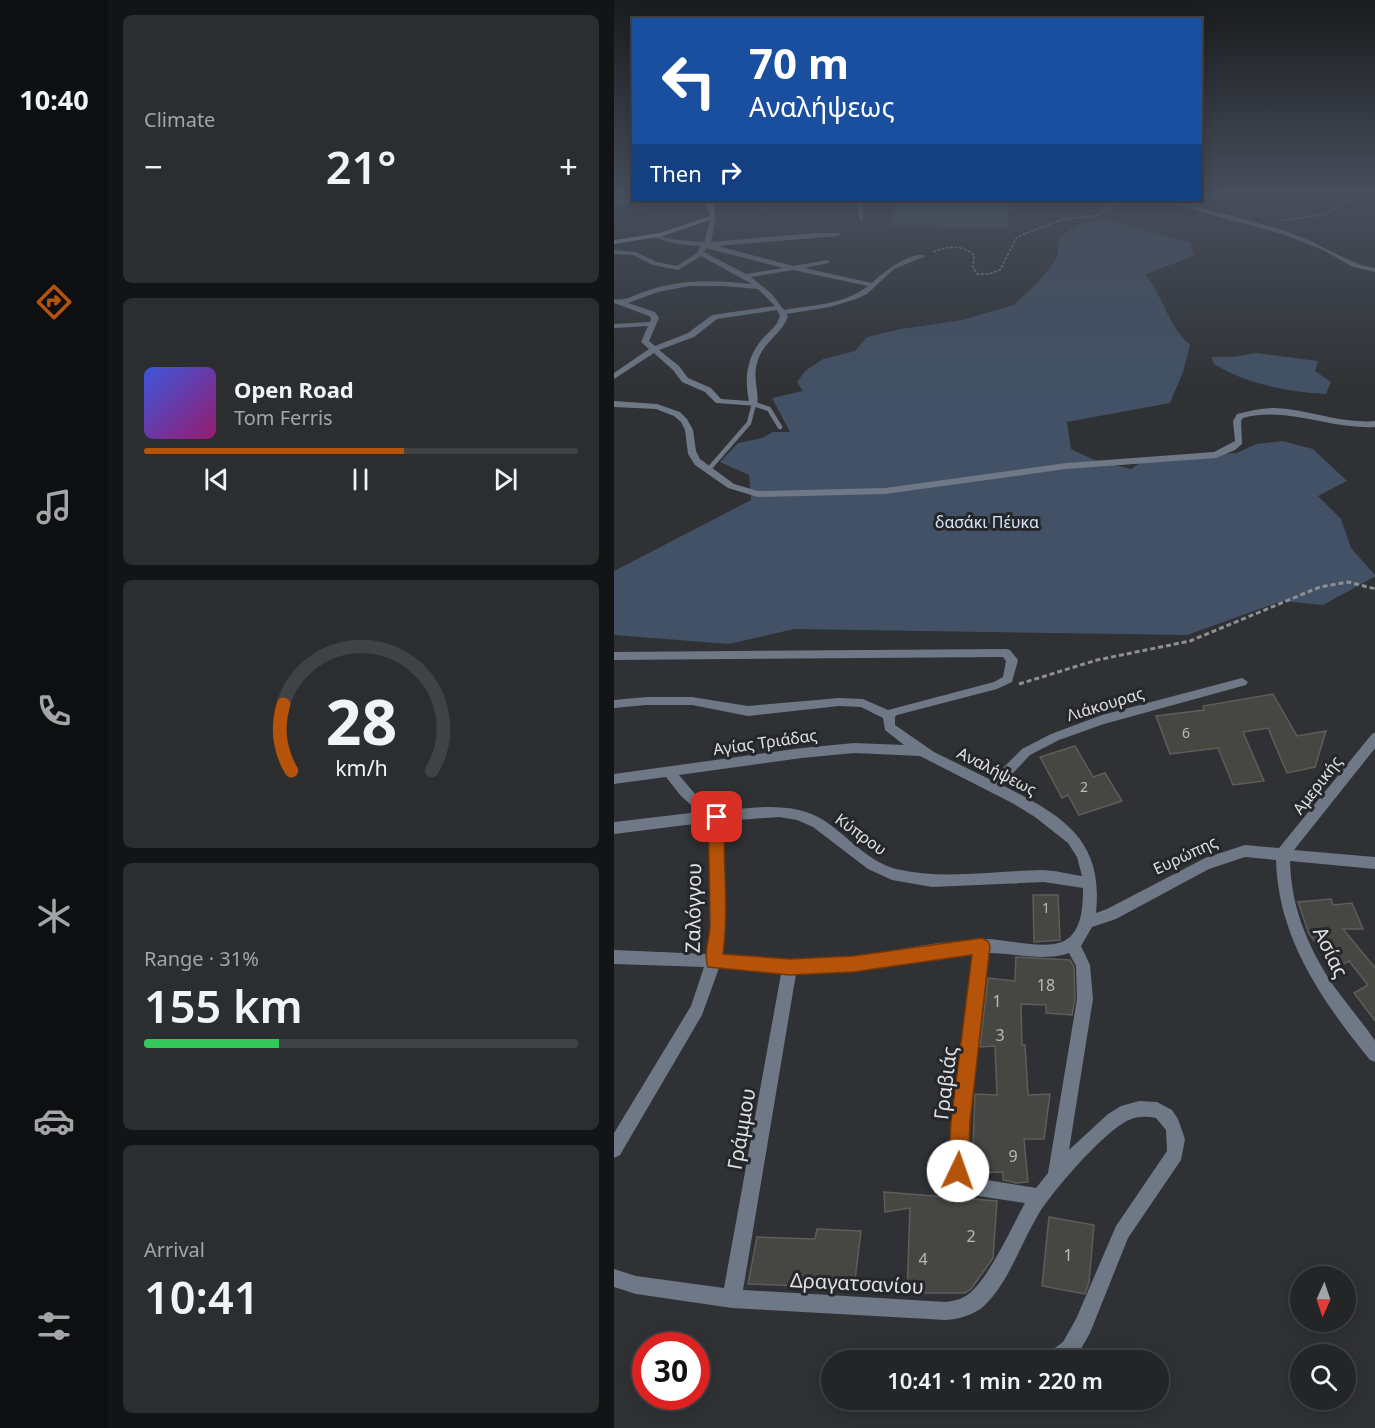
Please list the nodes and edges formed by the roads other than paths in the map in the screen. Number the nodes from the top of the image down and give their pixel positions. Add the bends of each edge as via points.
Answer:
1 (647, 260) edge
2 (689, 260) edge
3 (719, 260) edge
4 (755, 260) edge
5 (914, 260) edge
6 (1345, 260) edge
7 (827, 262) dead end
8 (678, 268) junction
9 (795, 268) junction
10 (1376, 270) edge
11 (738, 272) junction
12 (672, 275) dead end
13 (746, 276) junction
14 (666, 281) dead end
15 (720, 283) junction
16 (873, 285) junction
17 (660, 287) junction
18 (760, 287) junction
19 (618, 302) edge
20 (780, 310) junction
21 (653, 324) junction
22 (614, 327) edge
23 (653, 350) junction
24 (614, 377) edge
25 (614, 404) edge
26 (754, 404) junction
27 (1376, 424) edge
28 (780, 427) dead end
29 (708, 470) junction
30 (614, 656) edge
31 (1242, 682) dead end
32 (614, 704) edge
33 (888, 716) junction
34 (1376, 737) edge
35 (922, 751) junction
36 (670, 772) junction
37 (614, 779) edge
38 (994, 785) junction
39 (717, 817) junction
40 (614, 828) edge
41 (1283, 854) junction
42 (1376, 863) edge
43 (1089, 883) junction
44 (1088, 922) junction
45 (1072, 944) junction
46 (982, 946) junction
47 (614, 957) edge
48 (714, 961) junction
49 (790, 967) junction
50 (1376, 1054) edge
51 (614, 1149) edge
52 (1055, 1180) junction
53 (1040, 1197) junction
54 (614, 1278) edge
55 (732, 1299) junction
56 (1069, 1350) edge

1 - 8 street
2 - 8 street
3 - 11 street
4 - 9 street
5 - 16 street via 892,268
6 - 10 street
7 - 9 street
8 - 12 street
9 - 13 street
9 - 16 street
11 - 13 street
11 - 15 street
13 - 18 street
14 - 17 street
15 - 17 street
15 - 18 street
16 - 20 street via 866,292 839,302
17 - 19 street
18 - 20 street
19 - 21 street via 652,314
20 - 23 street via 715,317 691,335
20 - 26 street via 782,322 765,341 751,369 749,385
21 - 22 street
21 - 23 street via 645,342
23 - 24 street
23 - 26 street via 685,380 708,390 719,401
25 - 29 street via 647,403 677,416 689,427 697,461
26 - 28 lane via 769,409
26 - 29 lane via 749,423
27 - 29 street via 1356,426 1287,410 1266,410 1240,416 1239,442 1216,455 1066,466 885,491 741,492
30 - 33 street via 1000,651 1010,656 1012,668 1008,679 997,685 901,709
31 - 38 street, Λιάκουρας via 1102,720 1055,737 1026,752
32 - 33 street via 692,701 748,711 863,703
33 - 35 street, Αναλήψεως via 889,728
34 - 41 street, Αμερικής
35 - 36 street, Αγίας Τριάδας via 854,748
35 - 38 street, Αναλήψεως
36 - 37 street, Αγίας Τριάδας
36 - 39 street via 688,796
38 - 43 street, Αναλήψεως via 1044,814 1078,845
39 - 40 street, Κύπρου
39 - 43 street, Κύπρου via 779,812 798,815 824,828 873,865 915,879 1044,876
39 - 48 street, Ζαλόγγου via 718,927
41 - 42 street, Ευρώπης
41 - 44 street, Ευρώπης via 1246,851 1229,855
41 - 50 street, Ασίας via 1286,898 1304,948 1341,1014
43 - 44 street, Αναλήψεως
44 - 45 street
45 - 46 street via 1048,950
45 - 52 street via 1083,965 1085,999
46 - 49 street via 853,964
46 - 53 street, Γραβιάς via 958,1171 971,1186
47 - 48 street
48 - 49 street
48 - 51 street, Ζαλόγγου via 697,1010
49 - 55 street, Γράμμου
52 - 53 street, Δραγατσανίου
52 - 56 street, Δραγατσανίου via 1122,1114 1135,1109 1164,1113 1175,1131 1175,1154 1122,1232 1083,1326
53 - 55 street, Δραγατσανίου via 982,1294 967,1307 946,1311
54 - 55 street, Δραγατσανίου via 636,1285

